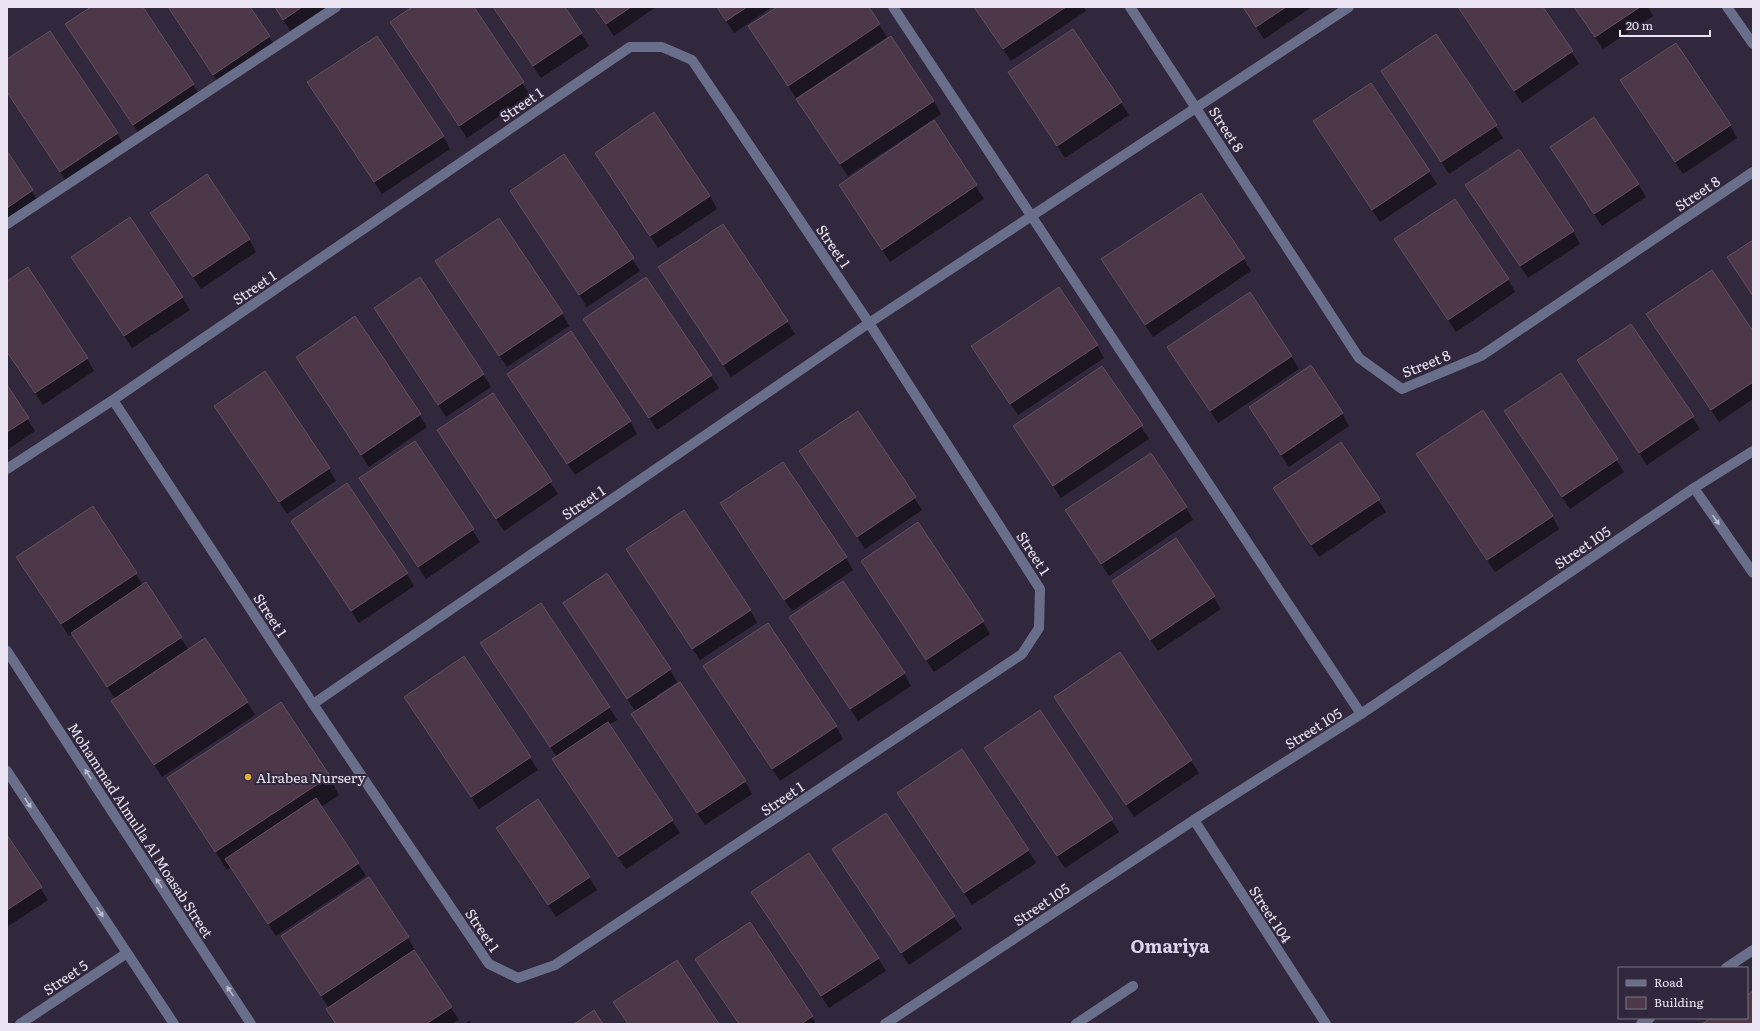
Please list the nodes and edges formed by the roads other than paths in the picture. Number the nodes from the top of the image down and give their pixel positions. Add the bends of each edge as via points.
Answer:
1 (336, 7) edge
2 (893, 7) edge
3 (1130, 7) edge
4 (1349, 7) edge
5 (1728, 7) edge
6 (1753, 44) edge
7 (1196, 108) junction
8 (1753, 172) edge
9 (1031, 216) junction
10 (7, 224) edge
11 (869, 323) junction
12 (113, 400) junction
13 (1753, 451) edge
14 (7, 469) edge
15 (1694, 488) junction
16 (1752, 569) edge
17 (7, 651) edge
18 (313, 704) junction
19 (1361, 714) junction
20 (7, 771) edge
21 (1194, 820) junction
22 (1753, 950) edge
23 (127, 953) junction
24 (1728, 967) edge
25 (1133, 986) dead end
26 (20, 1024) edge
27 (174, 1024) edge
28 (251, 1024) edge
29 (885, 1024) edge
30 (1076, 1024) edge
31 (1326, 1024) edge

1 - 10 street
2 - 9 street
3 - 7 street, Street 8
4 - 7 street, Street 8
5 - 6 street
7 - 8 street, Street 8 via 1359,358 1402,389 1481,356
7 - 9 street
9 - 11 street
9 - 19 street
11 - 12 street, Street 1 via 692,60 662,46 630,47
11 - 18 street, Street 1
11 - 18 street, Street 1 via 1040,589 1039,628 1022,654 555,965 518,978 489,964
12 - 14 street, Street 1
12 - 18 street, Street 1
13 - 15 street, Street 105
15 -> 16 street
15 - 19 street, Street 105
28 -> 17 street, Mohammad Almulla Al Moasab Street
19 - 21 street, Street 105
20 -> 23 street
21 - 29 street, Street 105
21 - 31 street, Street 104
22 - 24 street
23 - 26 street, Street 5
23 - 27 street
25 - 30 street

